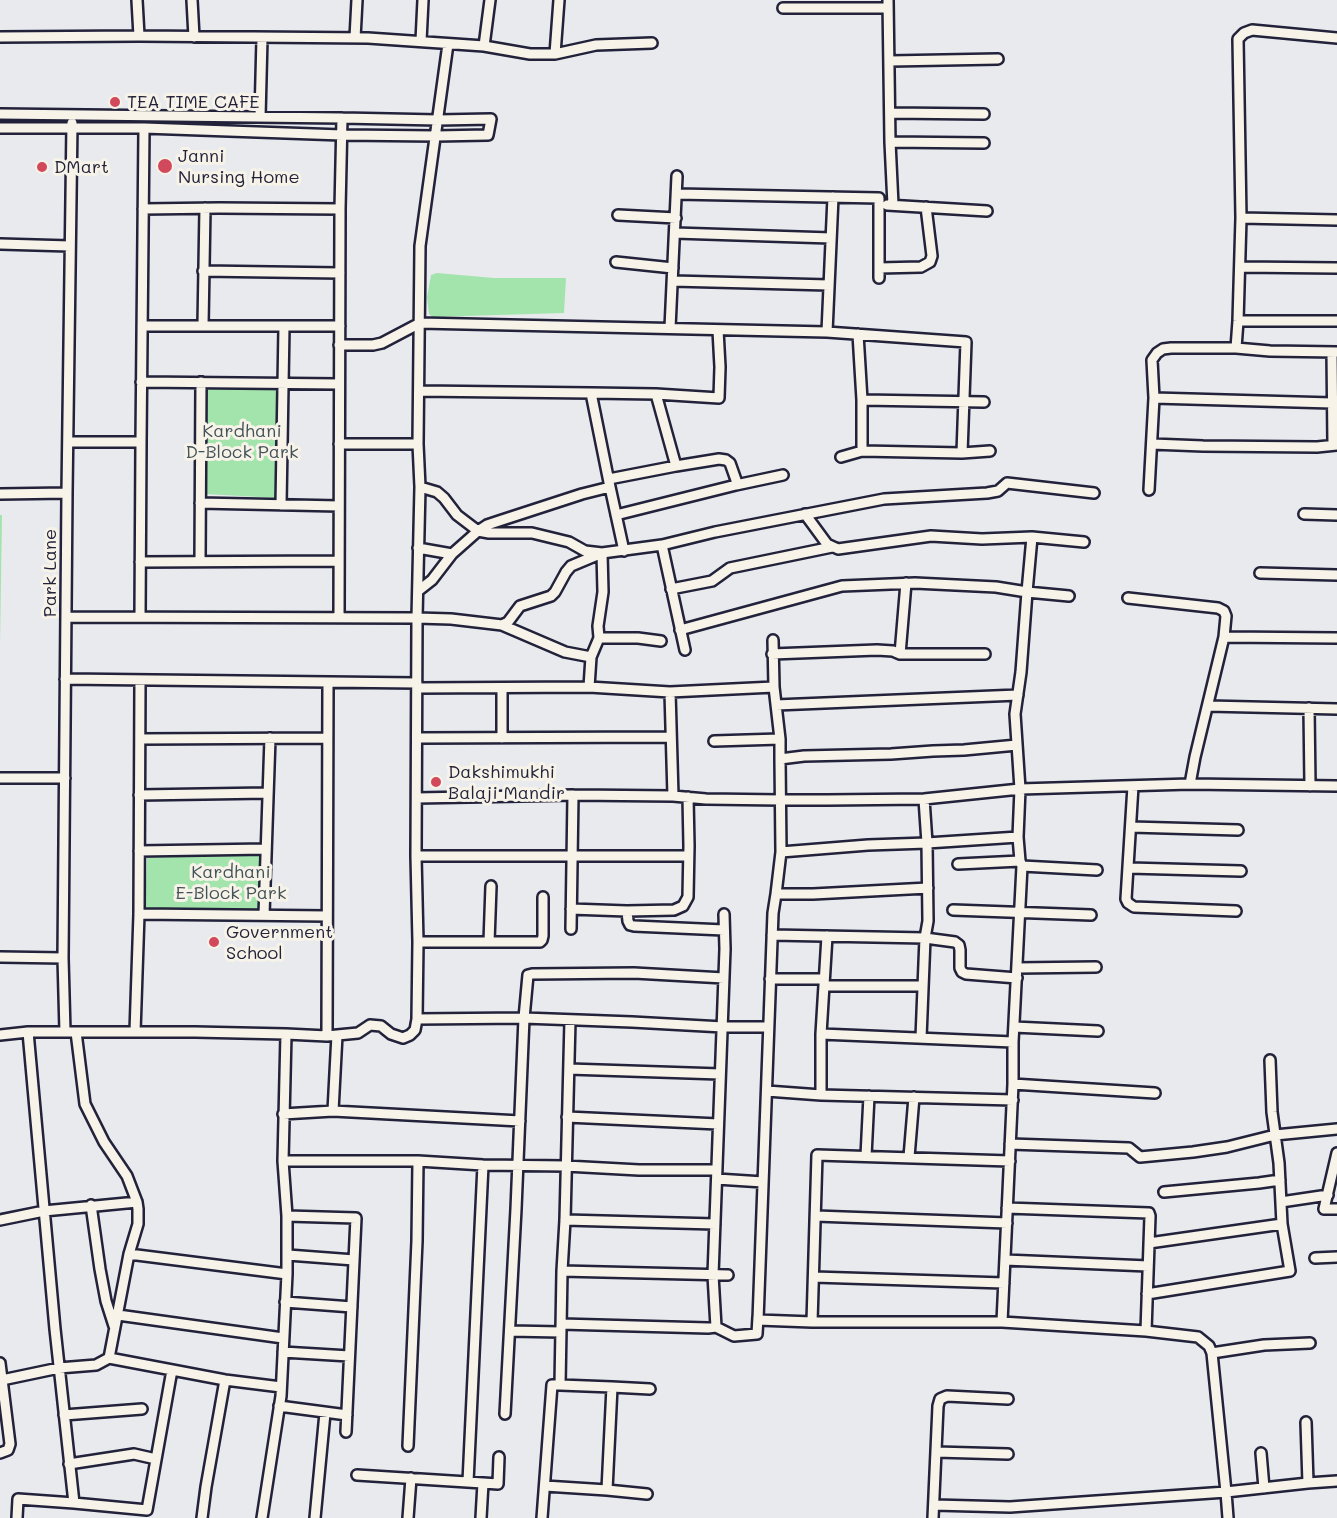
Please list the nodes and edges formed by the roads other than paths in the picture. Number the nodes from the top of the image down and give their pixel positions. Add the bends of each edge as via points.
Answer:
1 (137, 0) edge
2 (192, 0) edge
3 (357, 0) edge
4 (423, 0) edge
5 (490, 0) edge
6 (559, 0) edge
7 (804, 4) edge
8 (888, 4) edge
9 (783, 8) dead end
10 (139, 36) junction
11 (0, 37) edge
12 (194, 37) junction
13 (262, 38) junction
14 (355, 38) junction
15 (1337, 38) edge
16 (421, 41) junction
17 (651, 43) dead end
18 (448, 44) junction
19 (484, 46) junction
20 (555, 54) junction
21 (998, 58) dead end
22 (890, 61) junction
23 (0, 114) edge
24 (890, 114) junction
25 (984, 114) dead end
26 (72, 115) junction
27 (261, 117) junction
28 (342, 118) junction
29 (438, 120) junction
30 (0, 128) edge
31 (72, 128) junction
32 (144, 128) junction
33 (342, 135) junction
34 (436, 136) junction
35 (890, 142) junction
36 (984, 142) dead end
37 (677, 176) dead end
38 (677, 194) junction
39 (833, 197) junction
40 (879, 205) junction
41 (893, 205) junction
42 (926, 207) junction
43 (205, 208) junction
44 (143, 209) junction
45 (340, 209) junction
46 (987, 211) dead end
47 (618, 215) dead end
48 (676, 218) junction
49 (1241, 218) junction
50 (1337, 220) edge
51 (675, 233) junction
52 (831, 238) junction
53 (0, 244) edge
54 (70, 246) junction
55 (616, 262) dead end
56 (1240, 267) junction
57 (673, 268) junction
58 (879, 268) junction
59 (1337, 268) edge
60 (203, 271) junction
61 (340, 273) junction
62 (879, 278) dead end
63 (673, 280) junction
64 (829, 285) junction
65 (1238, 321) junction
66 (1337, 321) edge
67 (420, 323) junction
68 (203, 325) junction
69 (142, 326) junction
70 (285, 326) junction
71 (340, 326) junction
72 (670, 328) junction
73 (718, 330) junction
74 (827, 332) junction
75 (858, 334) junction
76 (339, 345) junction
77 (1236, 348) junction
78 (1334, 352) edge
79 (141, 382) junction
80 (201, 382) junction
81 (283, 382) junction
82 (339, 384) junction
83 (419, 392) junction
84 (591, 393) junction
85 (656, 394) junction
86 (1154, 398) junction
87 (862, 400) junction
88 (964, 402) junction
89 (984, 402) dead end
90 (1332, 403) junction
91 (68, 442) junction
92 (141, 442) junction
93 (339, 444) junction
94 (418, 444) junction
95 (1152, 444) junction
96 (1335, 446) edge
97 (862, 450) junction
98 (990, 451) dead end
99 (962, 453) junction
100 (841, 457) dead end
101 (675, 466) junction
102 (783, 476) dead end
103 (609, 483) junction
104 (736, 485) junction
105 (420, 488) junction
106 (1149, 490) dead end
107 (67, 493) junction
108 (1094, 493) dead end
109 (0, 494) edge
110 (200, 503) junction
111 (281, 505) junction
112 (339, 506) junction
113 (805, 514) junction
114 (1304, 514) dead end
115 (1337, 514) edge
116 (616, 515) junction
117 (477, 531) junction
118 (1032, 537) junction
119 (1084, 543) dead end
120 (662, 545) junction
121 (832, 547) junction
122 (417, 548) junction
123 (624, 550) junction
124 (452, 554) junction
125 (602, 554) junction
126 (200, 561) junction
127 (339, 561) junction
128 (140, 562) junction
129 (1260, 573) dead end
130 (1337, 575) edge
131 (906, 583) junction
132 (671, 589) junction
133 (418, 591) junction
134 (1027, 592) junction
135 (1070, 596) dead end
136 (1128, 598) dead end
137 (66, 617) junction
138 (140, 617) junction
139 (339, 617) junction
140 (417, 618) junction
141 (502, 625) junction
142 (680, 630) junction
143 (1224, 637) junction
144 (599, 638) junction
145 (1337, 638) edge
146 (773, 640) dead end
147 (661, 641) dead end
148 (685, 650) dead end
149 (772, 654) junction
150 (900, 654) junction
151 (985, 654) dead end
152 (591, 657) junction
153 (65, 680) junction
154 (140, 680) junction
155 (328, 682) junction
156 (417, 686) junction
157 (589, 687) junction
158 (774, 687) junction
159 (502, 688) junction
160 (670, 692) junction
161 (1018, 695) junction
162 (776, 705) junction
163 (1208, 706) junction
164 (1309, 708) junction
165 (1337, 709) edge
166 (670, 737) junction
167 (270, 738) junction
168 (327, 738) junction
169 (417, 738) junction
170 (502, 738) junction
171 (140, 739) junction
172 (780, 739) junction
173 (714, 741) dead end
174 (1017, 745) junction
175 (780, 759) junction
176 (0, 778) edge
177 (65, 778) junction
178 (1190, 784) junction
179 (1133, 786) junction
180 (1310, 786) junction
181 (1337, 786) edge
182 (1020, 789) junction
183 (268, 793) junction
184 (140, 795) junction
185 (573, 795) junction
186 (674, 796) junction
187 (688, 797) junction
188 (417, 798) junction
189 (924, 799) junction
190 (781, 800) junction
191 (1131, 827) junction
192 (1239, 830) dead end
193 (1018, 837) junction
194 (927, 843) junction
195 (266, 849) junction
196 (139, 851) junction
197 (781, 852) junction
198 (417, 856) junction
199 (688, 856) junction
200 (572, 857) junction
201 (958, 864) dead end
202 (1021, 864) junction
203 (1129, 868) junction
204 (1096, 870) dead end
205 (1241, 870) dead end
206 (491, 886) dead end
207 (928, 888) junction
208 (776, 894) junction
209 (543, 897) dead end
210 (571, 909) junction
211 (953, 910) dead end
212 (627, 911) junction
213 (1236, 911) dead end
214 (1020, 912) junction
215 (139, 914) junction
216 (724, 914) dead end
217 (264, 915) junction
218 (1091, 915) dead end
219 (327, 916) junction
220 (571, 929) dead end
221 (724, 930) junction
222 (772, 935) junction
223 (827, 936) junction
224 (925, 938) junction
225 (418, 942) junction
226 (489, 942) junction
227 (0, 957) edge
228 (63, 958) junction
229 (1096, 967) dead end
230 (1017, 973) junction
231 (724, 978) junction
232 (770, 979) junction
233 (824, 982) junction
234 (923, 986) junction
235 (524, 1018) junction
236 (417, 1019) junction
237 (570, 1020) junction
238 (1014, 1026) junction
239 (768, 1027) junction
240 (723, 1028) junction
241 (1098, 1031) dead end
242 (28, 1032) junction
243 (64, 1032) junction
244 (76, 1032) junction
245 (135, 1032) junction
246 (286, 1034) junction
247 (821, 1034) junction
248 (0, 1035) edge
249 (338, 1035) junction
250 (327, 1036) junction
251 (921, 1038) junction
252 (1013, 1042) junction
253 (1270, 1060) dead end
254 (569, 1069) junction
255 (720, 1074) junction
256 (1013, 1084) junction
257 (767, 1091) junction
258 (1155, 1093) dead end
259 (821, 1095) junction
260 (868, 1096) junction
261 (914, 1097) junction
262 (1013, 1100) junction
263 (333, 1111) junction
264 (283, 1114) junction
265 (567, 1117) junction
266 (520, 1121) junction
267 (718, 1124) junction
268 (1337, 1129) edge
269 (1275, 1135) junction
270 (1010, 1144) junction
271 (1337, 1153) edge
272 (866, 1156) junction
273 (909, 1158) junction
274 (283, 1161) junction
275 (418, 1161) junction
276 (1010, 1161) junction
277 (483, 1165) junction
278 (518, 1165) junction
279 (566, 1166) junction
280 (1335, 1169) edge
281 (717, 1175) junction
282 (1280, 1180) junction
283 (763, 1182) junction
284 (1164, 1192) dead end
285 (1328, 1195) junction
286 (137, 1202) junction
287 (1281, 1202) junction
288 (91, 1205) junction
289 (1007, 1208) junction
290 (1337, 1209) edge
291 (44, 1210) junction
292 (286, 1216) junction
293 (816, 1216) junction
294 (0, 1220) edge
295 (565, 1220) junction
296 (1007, 1223) junction
297 (715, 1224) junction
298 (1282, 1224) junction
299 (1149, 1244) junction
300 (129, 1254) junction
301 (288, 1255) junction
302 (1337, 1257) edge
303 (1315, 1258) dead end
304 (354, 1260) junction
305 (1005, 1260) junction
306 (1148, 1266) junction
307 (562, 1271) junction
308 (287, 1275) junction
309 (713, 1275) junction
310 (728, 1275) dead end
311 (814, 1277) junction
312 (1004, 1283) junction
313 (1147, 1294) junction
314 (285, 1302) junction
315 (352, 1307) junction
316 (758, 1313) junction
317 (117, 1315) junction
318 (812, 1322) junction
319 (1002, 1322) junction
320 (716, 1327) junction
321 (561, 1328) junction
322 (115, 1329) junction
323 (510, 1331) junction
324 (1146, 1331) junction
325 (283, 1338) junction
326 (1310, 1343) dead end
327 (283, 1352) junction
328 (1212, 1353) junction
329 (349, 1356) junction
330 (109, 1358) junction
331 (0, 1363) edge
332 (59, 1368) junction
333 (172, 1370) junction
334 (2, 1380) junction
335 (225, 1380) junction
336 (560, 1385) junction
337 (612, 1387) junction
338 (281, 1388) junction
339 (650, 1389) dead end
340 (1008, 1399) dead end
341 (279, 1406) junction
342 (142, 1409) dead end
343 (325, 1413) junction
344 (505, 1414) dead end
345 (64, 1415) junction
346 (347, 1415) junction
347 (1306, 1422) dead end
348 (346, 1432) dead end
349 (408, 1446) dead end
350 (936, 1452) junction
351 (0, 1453) edge
352 (1261, 1453) dead end
353 (1008, 1454) dead end
354 (499, 1457) dead end
355 (156, 1459) junction
356 (69, 1464) junction
357 (357, 1475) dead end
358 (411, 1478) junction
359 (1337, 1481) edge
360 (468, 1482) junction
361 (483, 1483) junction
362 (1308, 1483) junction
363 (545, 1486) junction
364 (1264, 1488) junction
365 (607, 1490) junction
366 (1226, 1492) junction
367 (647, 1494) dead end
368 (74, 1503) junction
369 (934, 1505) junction
370 (17, 1518) edge
371 (202, 1518) edge
372 (262, 1518) edge
373 (315, 1518) edge
374 (408, 1518) edge
375 (481, 1518) edge
376 (542, 1518) edge
377 (933, 1518) edge
378 (1228, 1518) edge

1 - 10 street
2 - 12 street
3 - 14 street
4 - 16 street
5 - 19 street
6 - 20 street
7 - 8 street
7 - 9 street
8 - 22 street
10 - 11 street
10 - 12 street
12 - 13 street
13 - 14 street
13 - 27 street
14 - 16 street
15 - 49 street via 1252,30 1238,39
16 - 18 street
17 - 20 street via 596,45
18 - 19 street
18 - 29 street
19 - 20 street
21 - 22 street
22 - 24 street
23 - 26 street
24 - 25 street
24 - 35 street
26 - 27 street
26 - 31 street, Park Lane
27 - 28 street
28 - 29 street
28 - 33 street
29 - 34 street
29 - 34 street via 491,119 488,135
30 - 31 street
31 - 32 street
31 - 54 street, Park Lane
32 - 33 street
32 - 44 street
33 - 34 street
33 - 45 street
34 - 67 street via 420,246
35 - 36 street
35 - 41 street
37 - 38 street
38 - 39 street
38 - 48 street
39 - 40 street via 879,198
39 - 52 street
40 - 41 street
40 - 58 street
41 - 42 street
42 - 46 street
42 - 58 street via 930,262 921,267
43 - 44 street
43 - 45 street
43 - 60 street
44 - 69 street
45 - 61 street
47 - 48 street
48 - 51 street
49 - 50 street
49 - 56 street
51 - 52 street
51 - 57 street
52 - 64 street
53 - 54 street
54 - 91 street, Park Lane
55 - 57 street
56 - 59 street
56 - 65 street
57 - 63 street
58 - 62 street
60 - 61 street
60 - 68 street
61 - 71 street
63 - 64 street
63 - 72 street
64 - 74 street
65 - 66 street
65 - 77 street
67 - 72 street
67 - 76 street via 382,343
67 - 83 street
68 - 69 street
68 - 70 street
69 - 79 street
70 - 71 street
70 - 81 street
71 - 76 street
72 - 73 street
73 - 74 street
73 - 85 street via 719,398
74 - 75 street
75 - 87 street
75 - 88 street via 966,342
76 - 82 street
77 - 78 street
77 - 86 street via 1171,348 1156,352 1152,360
78 - 90 street
79 - 80 street
79 - 92 street
80 - 81 street
80 - 110 street
81 - 82 street
81 - 111 street
82 - 93 street
83 - 84 street
83 - 94 street
84 - 85 street
84 - 103 street
85 - 101 street
86 - 90 street
86 - 95 street
87 - 88 street
87 - 97 street
88 - 89 street
88 - 99 street
90 - 96 street
91 - 92 street
91 - 107 street, Park Lane
92 - 128 street
93 - 94 street
93 - 112 street
94 - 105 street
95 - 96 street
95 - 106 street
97 - 99 street
97 - 100 street
98 - 99 street
101 - 103 street
101 - 104 street via 726,460 733,469
102 - 104 street
103 - 116 street
103 - 117 street
104 - 116 street
105 - 117 street via 437,492
105 - 122 street
107 - 109 street
107 - 137 street, Park Lane
108 - 113 street via 1007,483 998,491 987,493 884,500
110 - 111 street
110 - 126 street
111 - 112 street
112 - 127 street
113 - 120 street
113 - 121 street
114 - 115 street
116 - 123 street
117 - 124 street
117 - 125 street via 532,533
118 - 119 street
118 - 121 street via 931,536
118 - 134 street
120 - 123 street
120 - 132 street
121 - 132 street via 730,568 712,581
122 - 124 street
122 - 133 street
123 - 125 street
124 - 133 street
125 - 141 street via 571,566 551,596 520,606
125 - 144 street
126 - 127 street
126 - 128 street
127 - 139 street
128 - 138 street
129 - 130 street
131 - 134 street
131 - 142 street via 842,586
131 - 150 street
132 - 142 street
133 - 140 street
134 - 135 street
134 - 161 street
136 - 143 street via 1218,608 1226,616
137 - 138 street
137 - 153 street, Park Lane
138 - 139 street
139 - 140 street
140 - 141 street
140 - 156 street
141 - 152 street via 566,652
142 - 148 street
143 - 145 street
143 - 163 street
144 - 147 street
144 - 152 street
146 - 149 street
149 - 150 street via 877,650
149 - 158 street
150 - 151 street
152 - 157 street
153 - 154 street
153 - 177 street, Park Lane
154 - 155 street
154 - 171 street
155 - 156 street
155 - 168 street
156 - 159 street
156 - 169 street
157 - 159 street
157 - 160 street
158 - 160 street
158 - 162 street
159 - 170 street
160 - 166 street
161 - 162 street
161 - 174 street
162 - 172 street
163 - 164 street
163 - 178 street
164 - 165 street
164 - 180 street
166 - 170 street
166 - 186 street
167 - 168 street
167 - 171 street
167 - 183 street
168 - 219 street
169 - 170 street
169 - 188 street
171 - 184 street
172 - 173 street
172 - 175 street
174 - 175 street
174 - 182 street
175 - 190 street
176 - 177 street
177 - 228 street, Park Lane
178 - 179 street
178 - 180 street
179 - 182 street
179 - 191 street
180 - 181 street
182 - 189 street
182 - 193 street
183 - 184 street
183 - 195 street
184 - 196 street
185 - 186 street
185 - 188 street
185 - 200 street
186 - 187 street
187 - 190 street
187 - 199 street
188 - 198 street
189 - 190 street
189 - 194 street
190 - 197 street
191 - 192 street
191 - 203 street
193 - 194 street
193 - 202 street
194 - 197 street
194 - 207 street
195 - 196 street
195 - 217 street
196 - 215 street
197 - 208 street
198 - 200 street
198 - 225 street
199 - 200 street
199 - 212 street via 688,897 683,906 674,910
200 - 210 street
201 - 202 street
202 - 204 street
202 - 214 street
203 - 205 street
203 - 213 street via 1126,899 1134,907
206 - 226 street
207 - 208 street
207 - 224 street
208 - 222 street
209 - 226 street via 540,942
210 - 212 street
210 - 220 street
211 - 214 street
212 - 221 street via 628,921 634,926
214 - 218 street
214 - 230 street
215 - 217 street
215 - 245 street
216 - 221 street
217 - 219 street
219 - 250 street
221 - 231 street
222 - 223 street
222 - 232 street
223 - 224 street
223 - 233 street
224 - 230 street via 959,945 960,968 966,974
224 - 234 street
225 - 226 street
225 - 236 street
227 - 228 street
228 - 243 street, Park Lane
229 - 230 street
230 - 238 street
231 - 235 street via 634,973 532,974 527,979
231 - 240 street
232 - 233 street
232 - 239 street
233 - 234 street
233 - 247 street
234 - 251 street
235 - 236 street
235 - 237 street
235 - 266 street
236 - 249 street via 415,1030 403,1038 381,1026 370,1025 358,1033
237 - 240 street
237 - 254 street
238 - 241 street
238 - 252 street
239 - 240 street
239 - 257 street
240 - 255 street
242 - 243 street
242 - 248 street
242 - 291 street
243 - 244 street
244 - 245 street
244 - 286 street via 85,1104 127,1176
245 - 246 street
246 - 250 street
246 - 264 street
247 - 251 street
247 - 259 street
249 - 250 street
249 - 263 street
251 - 252 street
252 - 256 street
253 - 269 street
254 - 255 street
254 - 265 street
255 - 267 street
256 - 258 street
256 - 262 street
257 - 259 street
257 - 283 street
259 - 260 street
260 - 261 street
260 - 272 street
261 - 262 street
261 - 273 street
262 - 270 street
263 - 264 street
263 - 266 street
264 - 274 street
265 - 267 street
265 - 279 street
266 - 278 street
267 - 281 street
268 - 269 street
269 - 270 street via 1227,1147 1140,1157 1130,1148
269 - 282 street
270 - 276 street
271 - 280 street
272 - 273 street
272 - 293 street via 817,1155
273 - 276 street
274 - 275 street
274 - 292 street
275 - 277 street
275 - 349 street
276 - 289 street
277 - 278 street
277 - 360 street
278 - 279 street
278 - 323 street
279 - 281 street
279 - 295 street
280 - 285 street
281 - 283 street
281 - 297 street
282 - 284 street
282 - 287 street
283 - 316 street
285 - 287 street
285 - 290 street via 1324,1209
286 - 288 street
286 - 300 street via 138,1224
287 - 298 street
288 - 291 street
288 - 322 street via 106,1301
289 - 296 street
289 - 299 street via 1149,1213
291 - 294 street
291 - 332 street
292 - 301 street
292 - 304 street via 356,1218
293 - 296 street
293 - 311 street
295 - 297 street
295 - 307 street
296 - 305 street
297 - 309 street
298 - 299 street
298 - 313 street via 1290,1271
299 - 306 street
300 - 308 street
300 - 317 street
301 - 304 street
301 - 308 street
302 - 303 street
304 - 315 street
305 - 306 street
305 - 312 street
306 - 313 street
307 - 309 street
307 - 321 street
308 - 314 street
309 - 310 street
309 - 320 street
311 - 312 street
311 - 318 street
312 - 319 street
313 - 324 street
314 - 315 street
314 - 325 street
315 - 329 street
316 - 318 street via 758,1320
316 - 320 street via 757,1334 734,1336
317 - 322 street
317 - 325 street
318 - 319 street
319 - 324 street
320 - 321 street
321 - 323 street
321 - 336 street
322 - 330 street
323 - 344 street
324 - 328 street via 1198,1337
325 - 327 street
326 - 328 street
327 - 329 street
327 - 338 street
328 - 366 street
329 - 346 street
330 - 332 street via 96,1365
330 - 333 street
331 - 334 street
332 - 334 street
332 - 345 street
333 - 335 street
333 - 355 street
334 - 351 street via 10,1444 8,1450
335 - 338 street
335 - 371 street
336 - 337 street
336 - 363 street via 552,1385
337 - 339 street
337 - 365 street
338 - 341 street
340 - 350 street via 940,1399
341 - 343 street
341 - 372 street
342 - 345 street
343 - 346 street
343 - 373 street
345 - 356 street
346 - 348 street
347 - 362 street
350 - 353 street
350 - 369 street
352 - 364 street
354 - 361 street via 498,1484
355 - 356 street via 134,1454
355 - 368 street via 147,1510
356 - 368 street
357 - 358 street
358 - 360 street
358 - 374 street
359 - 362 street
360 - 361 street
361 - 375 street
362 - 364 street
363 - 365 street
363 - 376 street
364 - 366 street
365 - 367 street
366 - 369 street via 1010,1507
366 - 378 street
368 - 370 street via 18,1499
369 - 377 street

